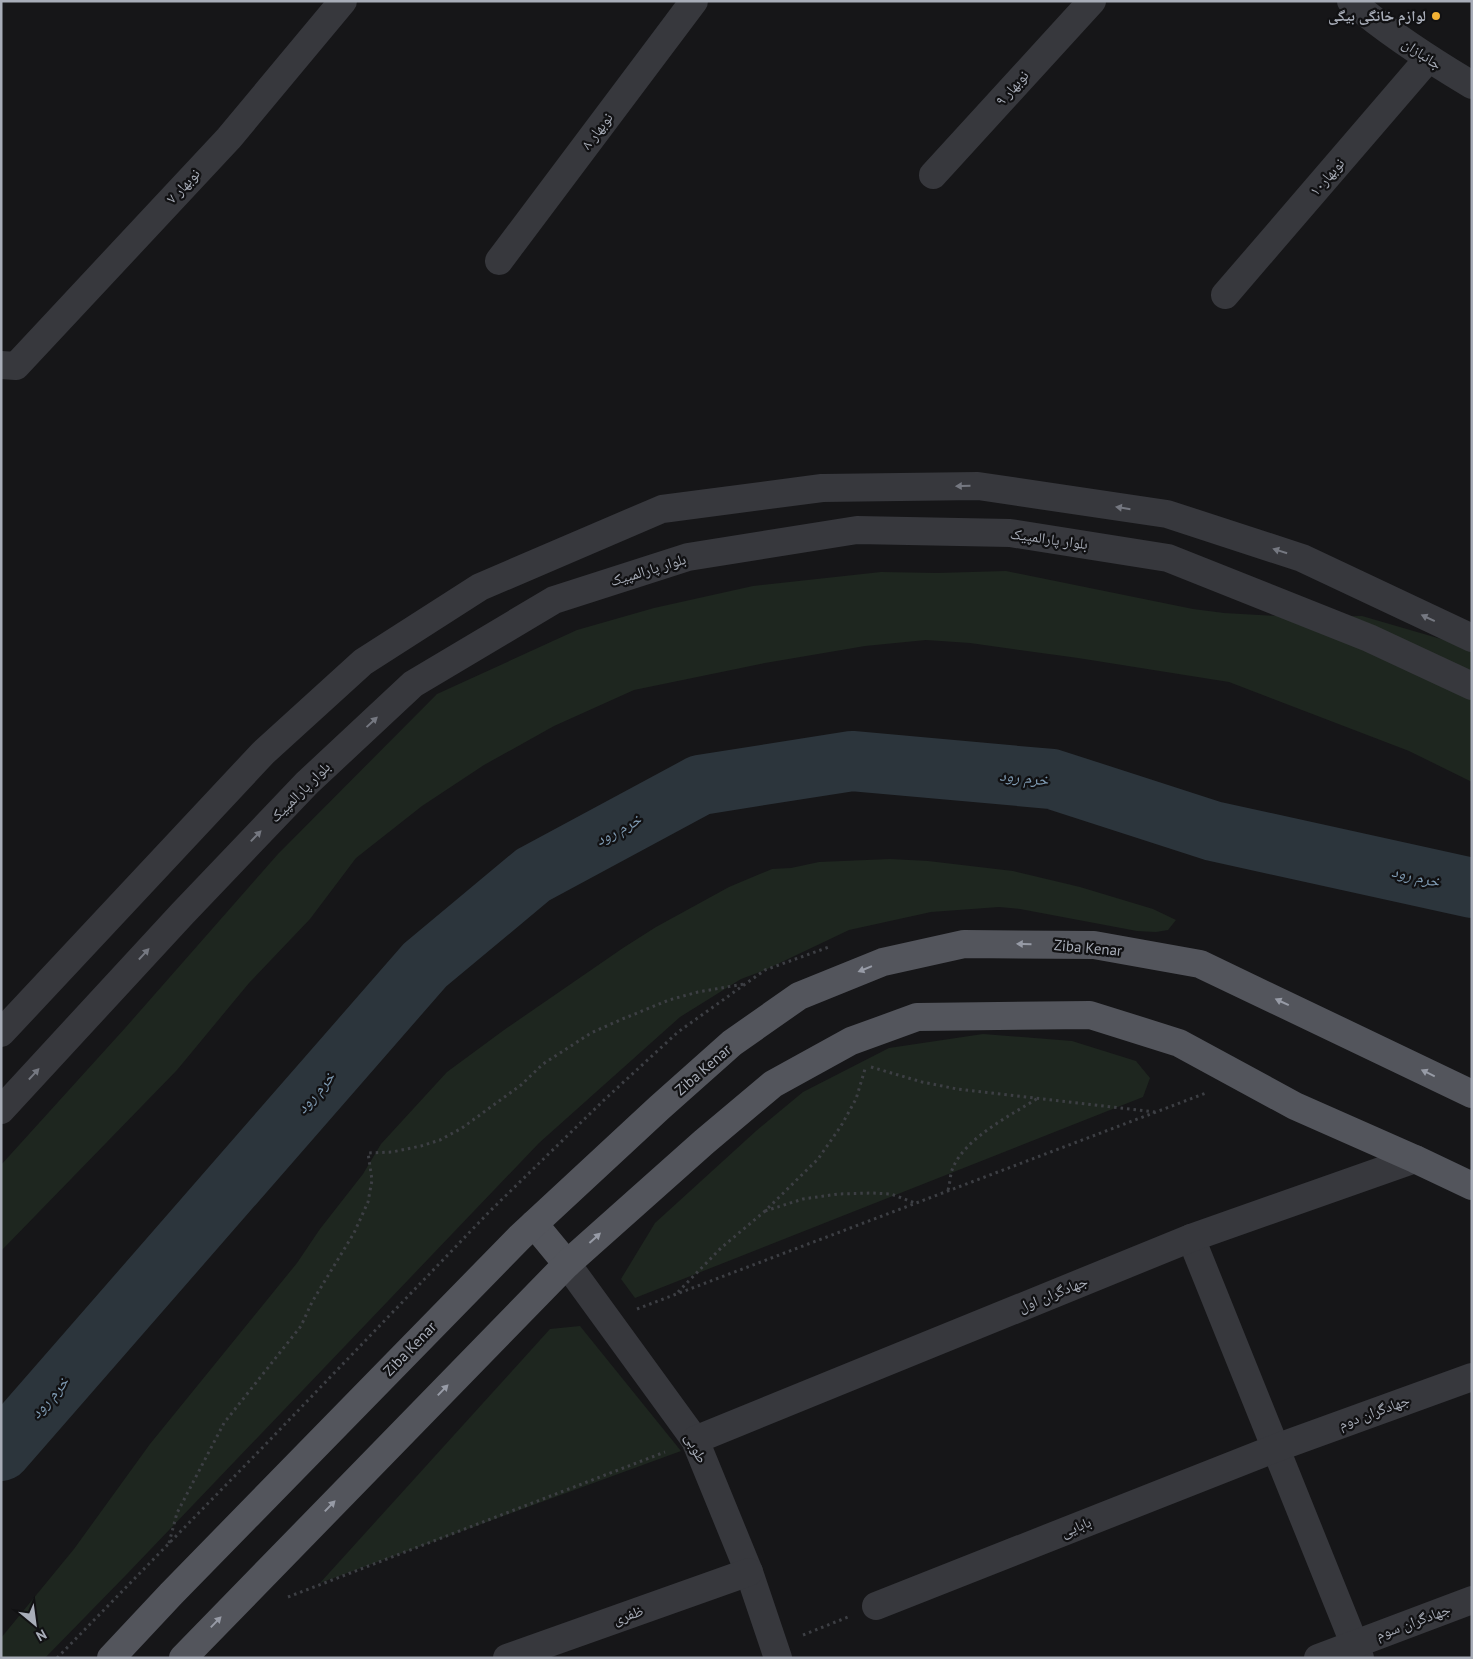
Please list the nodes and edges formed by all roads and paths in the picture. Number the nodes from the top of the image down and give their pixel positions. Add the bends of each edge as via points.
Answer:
1 (343, 1) edge
2 (694, 1) edge
3 (1092, 1) edge
4 (1364, 6) edge
5 (1428, 59) junction
6 (1472, 85) edge
7 (933, 175) dead end
8 (499, 261) dead end
9 (1225, 295) dead end
10 (8, 365) edge
11 (1472, 638) edge
12 (1472, 686) edge
13 (745, 984) dead end
14 (1, 1033) edge
15 (1243, 1078) junction
16 (1472, 1094) edge
17 (1039, 1098) junction
18 (1, 1110) edge
19 (1156, 1112) junction
20 (1415, 1159) junction
21 (1472, 1186) edge
22 (948, 1190) junction
23 (915, 1203) junction
24 (765, 1212) junction
25 (534, 1224) junction
26 (1191, 1238) junction
27 (567, 1264) junction
28 (676, 1294) junction
29 (608, 1320) junction
30 (1472, 1377) edge
31 (694, 1440) junction
32 (1276, 1448) junction
33 (169, 1544) dead end
34 (749, 1572) junction
35 (287, 1597) dead end
36 (1472, 1600) edge
37 (876, 1606) joint
38 (1357, 1651) edge
39 (776, 1652) edge
40 (111, 1658) edge
41 (183, 1658) edge
42 (506, 1658) edge
43 (1318, 1658) edge

1 - 10 street, نوبهار ۷ via 228,138
2 - 8 street, نوبهار ۸
3 - 7 street, نوبهار ۹
4 - 5 street, جانبازان
5 - 6 street, جانبازان
5 - 9 street, نوبهار۱۰
11 -> 14 street via 1302,558 1167,514 978,486 822,488 662,509 480,587 363,662 263,753
18 -> 12 street, بلوار پارالمپیک via 307,783 413,684 554,600 688,557 857,530 1010,533 1168,558 1369,638
13 - 33 path via 669,1000 620,1020 592,1033 543,1064 521,1085 440,1140 392,1152 368,1153 372,1180 368,1202 354,1233 301,1326 224,1423 176,1513
15 - 19 path
15 - 20 main road via 1295,1106
27 -> 15 main road via 773,1084 851,1041 917,1017 1090,1015 1179,1043
16 -> 25 main road, Ziba Kenar via 1200,964 1094,945 964,944 883,962 799,996 732,1043
17 - 19 path
17 - 22 path via 978,1138 962,1153 952,1170
17 - 24 path via 957,1089 866,1066 856,1099 841,1126 818,1159
19 - 22 path
20 - 21 main road
20 - 26 street, جهادگران اول
22 - 23 path
23 - 24 path via 892,1194 838,1194 803,1200
23 - 28 path
24 - 28 path via 720,1248
25 - 27 main road
25 - 40 main road, Ziba Kenar
26 - 31 street, جهادگران اول
26 - 32 street
27 - 29 street, طوبی
41 -> 27 main road
28 - 29 path
29 - 31 street, طوبی
30 - 32 street, جهادگران دوم
31 - 34 street, طوبی
31 - 35 path
32 - 37 street, بابایی
32 - 38 street
34 - 39 street, طوبی
34 - 42 street, ظفری
36 - 38 street, جهادگران سوم
37 - 39 path
38 - 43 street, جهادگران سوم

